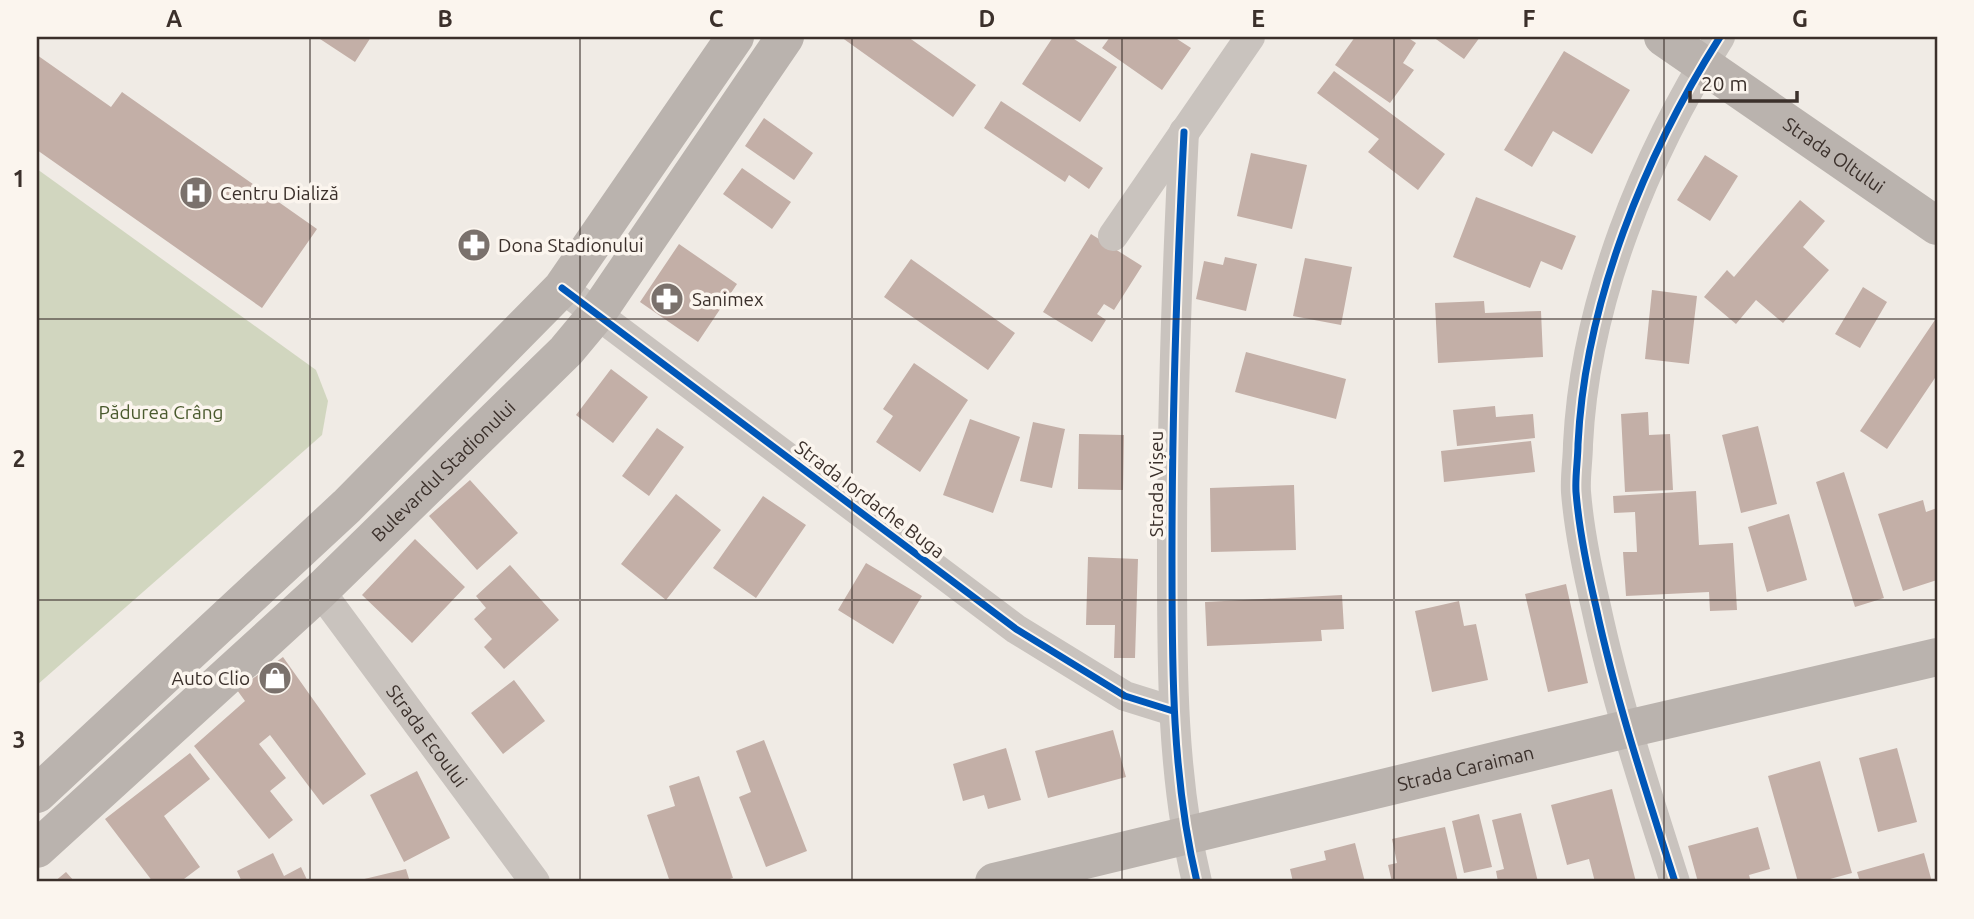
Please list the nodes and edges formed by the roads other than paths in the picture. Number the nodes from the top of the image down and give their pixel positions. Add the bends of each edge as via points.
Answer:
1 (735, 37) edge
2 (785, 37) edge
3 (1250, 37) edge
4 (1663, 37) edge
5 (1711, 51) edge
6 (1184, 132) junction
7 (1937, 226) edge
8 (1113, 236) dead end
9 (562, 288) junction
10 (596, 315) junction
11 (320, 591) junction
12 (1937, 657) edge
13 (1173, 711) junction
14 (1627, 729) junction
15 (37, 794) edge
16 (1186, 836) junction
17 (37, 849) edge
18 (535, 882) edge
19 (994, 882) edge
20 (1197, 882) edge
21 (1675, 882) edge

1 - 9 main road
2 - 10 main road, Bulevardul Stadionului
3 - 6 street
4 - 5 main road, Strada Oltului
5 - 7 main road, Strada Oltului
5 - 14 street via 1629,212 1590,353 1580,413 1576,490 1586,562
6 - 8 street
6 - 13 street, Strada Vișeu via 1172,433
9 - 10 street, Strada Iordache Buga
9 - 15 main road via 347,506
10 - 11 main road, Bulevardul Stadionului via 499,418
10 - 13 street, Strada Iordache Buga via 1016,629 1125,696
11 - 17 main road, Bulevardul Stadionului
11 - 18 street, Strada Ecoului
12 - 14 main road, Strada Caraiman
13 - 16 street, Strada Vișeu
14 - 16 main road, Strada Caraiman
14 - 21 street
16 - 19 main road, Strada Caraiman
16 - 20 street, Strada Vișeu

